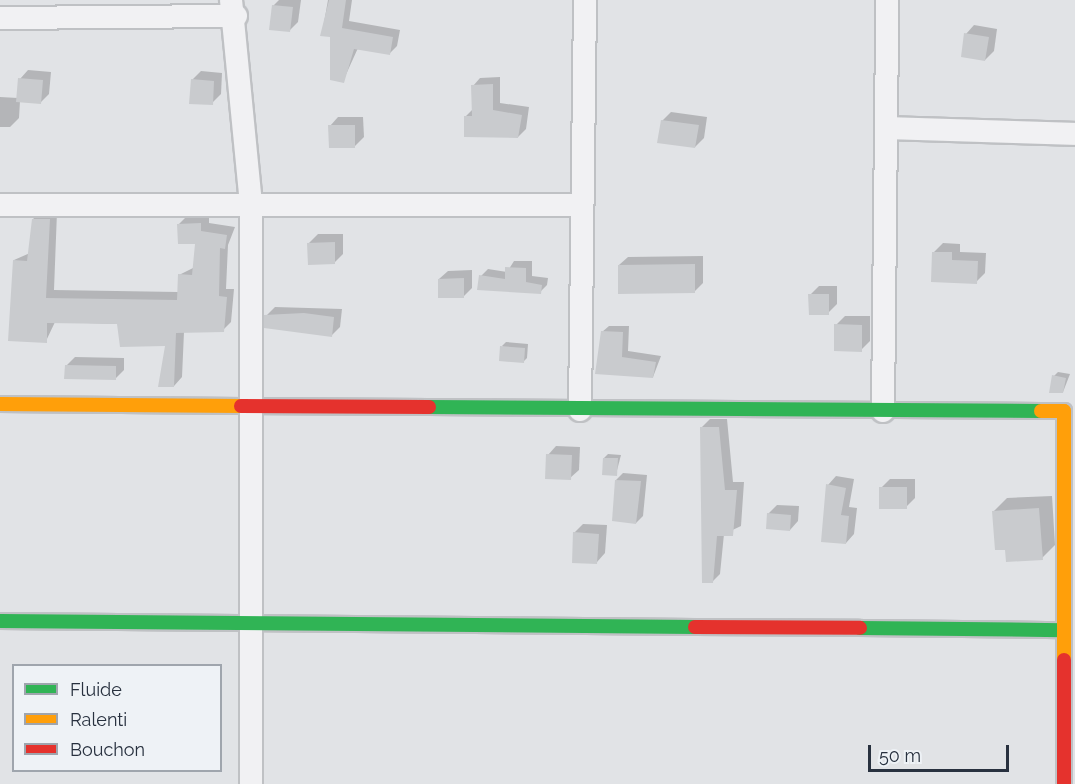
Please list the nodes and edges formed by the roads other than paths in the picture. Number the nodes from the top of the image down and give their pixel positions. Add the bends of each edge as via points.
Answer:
1 (585, 0) edge
2 (887, 0) edge
3 (65, 8) edge
4 (234, 8) edge
5 (0, 18) edge
6 (889, 128) junction
7 (1075, 134) edge
8 (251, 204) junction
9 (0, 205) edge
10 (582, 205) junction
11 (0, 404) edge
12 (251, 409) junction
13 (580, 410) junction
14 (883, 411) junction
15 (0, 621) edge
16 (251, 627) junction
17 (1064, 630) junction
18 (1069, 692) edge
19 (251, 784) edge
20 (1064, 784) edge

1 - 10 street
2 - 6 street
3 - 4 street
3 - 5 street
4 - 8 street
6 - 7 street
6 - 14 street
8 - 9 street
8 - 10 street
8 - 12 street
10 - 13 street
11 - 12 street
12 - 13 street
12 - 16 street
13 - 14 street
14 - 17 street via 1064,411
15 - 16 street
16 - 17 street
16 - 19 street
17 - 18 street
18 - 20 street

